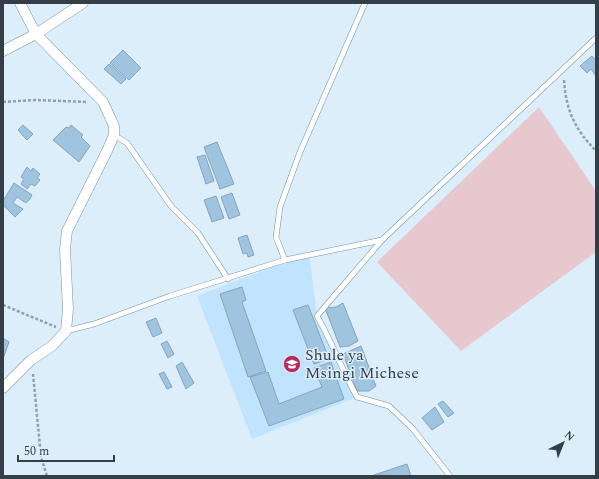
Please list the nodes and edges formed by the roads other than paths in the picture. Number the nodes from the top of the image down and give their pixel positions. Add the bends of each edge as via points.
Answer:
1 (20, 3) edge
2 (83, 3) edge
3 (365, 3) edge
4 (36, 34) junction
5 (596, 38) edge
6 (3, 51) edge
7 (114, 135) junction
8 (382, 240) junction
9 (285, 260) junction
10 (228, 279) junction
11 (66, 331) junction
12 (4, 386) edge
13 (450, 476) edge

1 - 4 street
2 - 4 street
3 - 9 lane via 300,152 280,207 276,237
4 - 6 street
4 - 7 street via 103,102 114,126
5 - 8 lane
7 - 10 lane via 127,143 171,206 198,233
7 - 11 street via 67,231
8 - 9 lane
8 - 13 lane via 317,316 357,397 388,406 413,429
9 - 10 lane
10 - 11 lane
11 - 12 street

